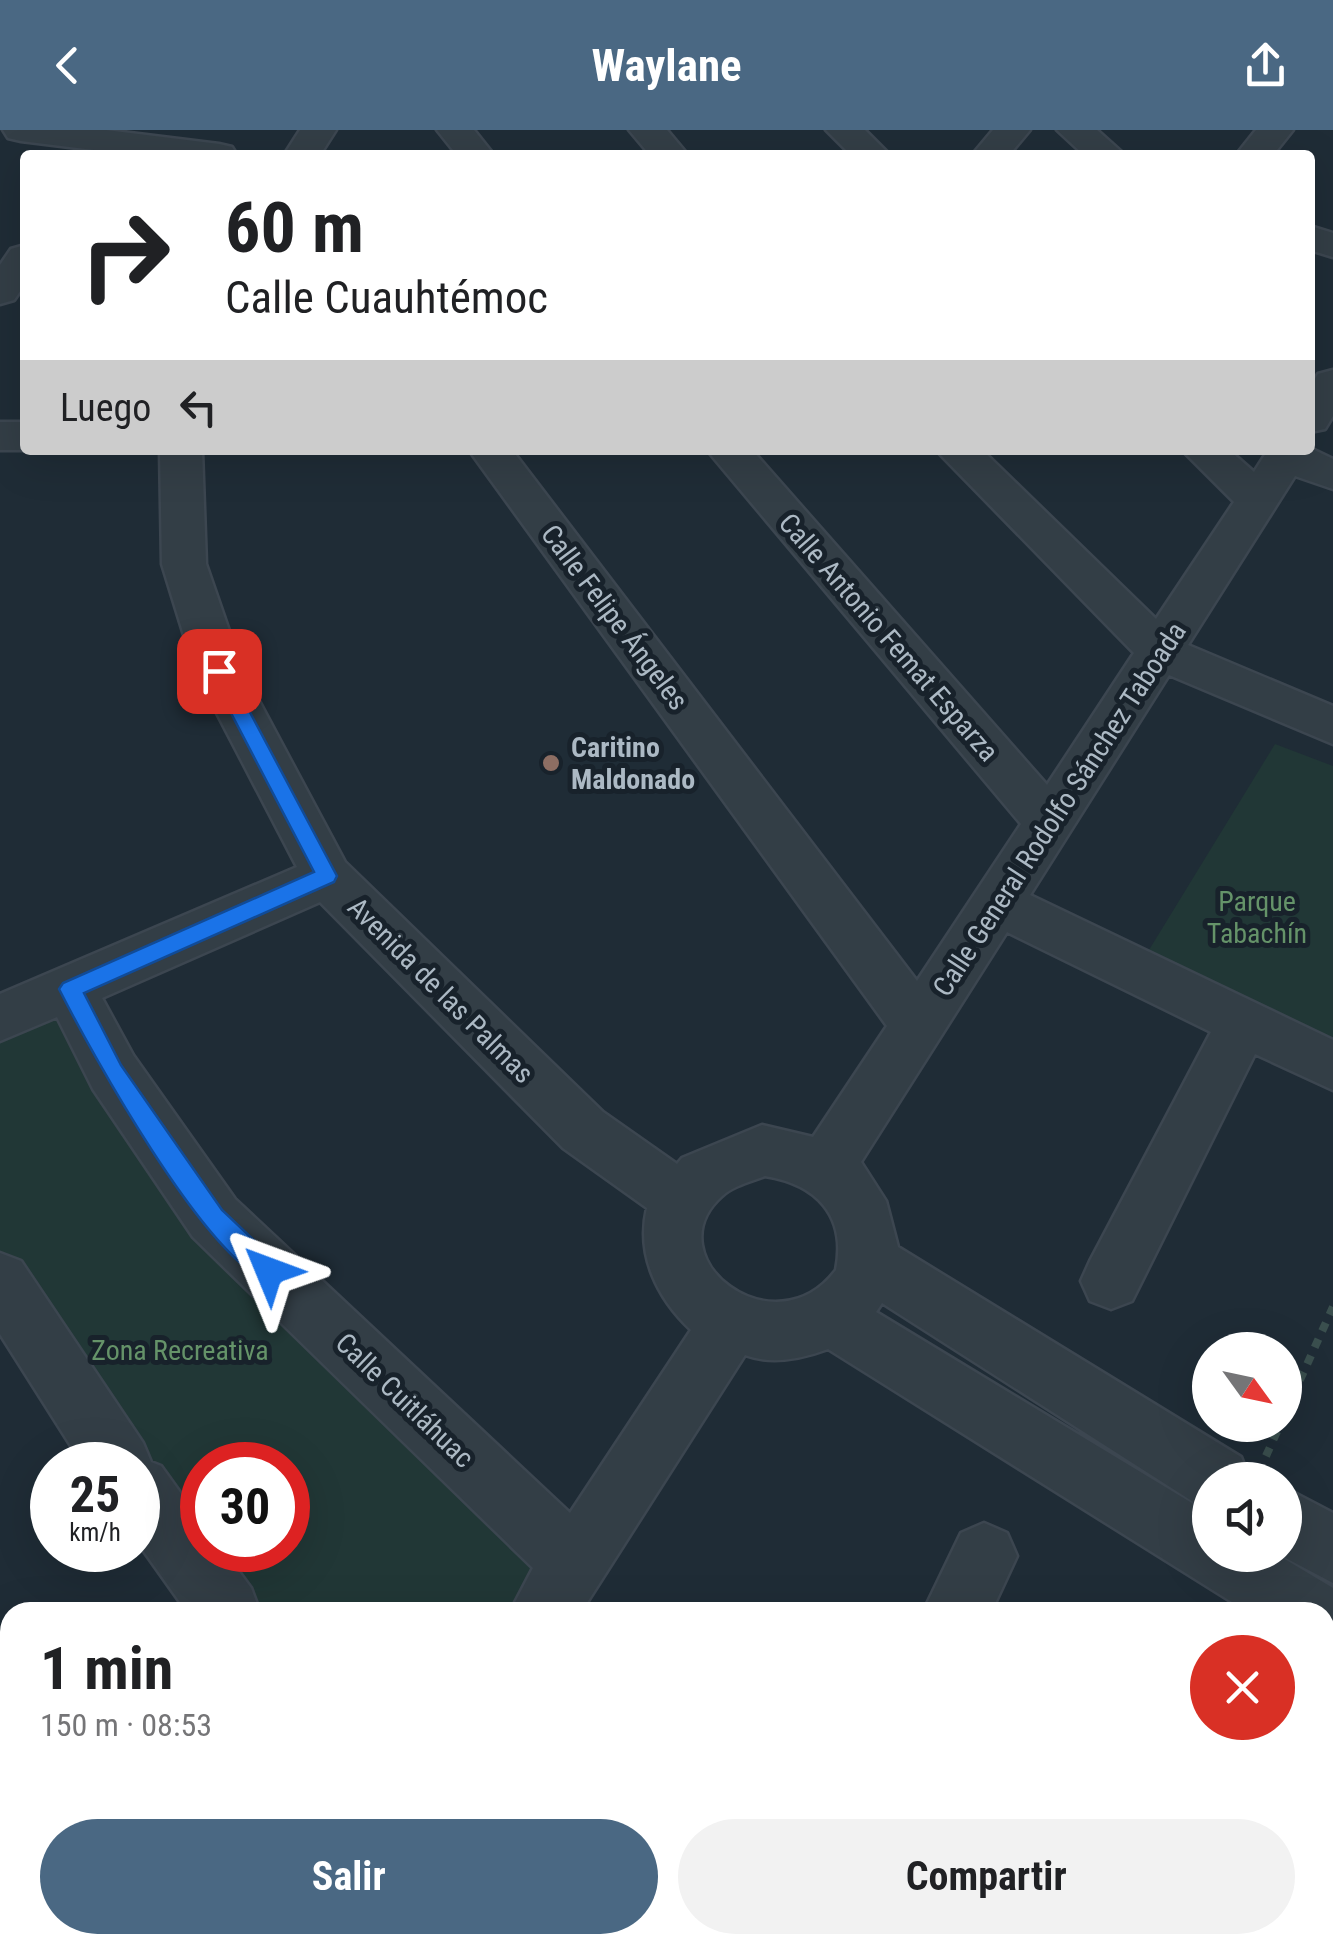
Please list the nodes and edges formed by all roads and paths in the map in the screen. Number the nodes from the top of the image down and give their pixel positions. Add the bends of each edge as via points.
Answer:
1 (21, 130) edge
2 (455, 130) edge
3 (646, 130) edge
4 (844, 130) edge
5 (1012, 130) edge
6 (1075, 130) edge
7 (1275, 130) edge
8 (105, 142) edge
9 (175, 150) edge
10 (472, 150) edge
11 (665, 150) edge
12 (866, 150) edge
13 (994, 150) edge
14 (1101, 150) edge
15 (1258, 150) edge
16 (20, 265) edge
17 (0, 292) edge
18 (1333, 383) edge
19 (1315, 411) edge
20 (181, 455) edge
21 (494, 455) edge
22 (732, 455) edge
23 (962, 455) edge
24 (1209, 455) edge
25 (1287, 455) edge
26 (1310, 455) edge
27 (1333, 475) edge
28 (1260, 500) junction
29 (1162, 653) junction
30 (1333, 726) edge
31 (1051, 824) junction
32 (327, 876) junction
33 (1000, 904) junction
34 (70, 989) junction
35 (0, 1018) edge
36 (1243, 1024) junction
37 (918, 1026) junction
38 (1333, 1066) edge
39 (826, 1167) junction
40 (680, 1200) junction
41 (869, 1262) junction
42 (0, 1281) edge
43 (1112, 1281) dead end
44 (1333, 1308) edge
45 (829, 1316) junction
46 (730, 1324) junction
47 (1302, 1376) edge
48 (105, 1442) edge
49 (1192, 1464) edge
50 (160, 1520) edge
51 (1302, 1531) edge
52 (1192, 1540) edge
53 (1333, 1550) edge
54 (1244, 1572) edge
55 (559, 1588) edge
56 (220, 1602) edge
57 (1293, 1602) edge

1 - 8 street
2 - 10 street
3 - 11 street
4 - 12 street
5 - 13 street
6 - 14 street
7 - 15 street
8 - 9 street
16 - 17 street
18 - 19 street, Calle General Rodolfo Sánchez Taboada
20 - 32 street, Avenida de las Palmas via 184,564 219,671
21 - 37 street, Calle Felipe Ángeles
22 - 31 street, Calle Antonio Femat Esparza
23 - 29 street
24 - 28 street
25 - 28 street, Calle General Rodolfo Sánchez Taboada
26 - 27 street
28 - 29 street, Calle General Rodolfo Sánchez Taboada
29 - 30 street
29 - 31 street, Calle General Rodolfo Sánchez Taboada
31 - 33 street, Calle General Rodolfo Sánchez Taboada
32 - 34 street
32 - 40 street, Avenida de las Palmas via 583,1130
33 - 36 street
33 - 37 street, Calle General Rodolfo Sánchez Taboada
34 - 35 street
34 - 55 street, Calle Cuitláhuac via 113,1072 214,1218
36 - 38 street
36 - 43 street
37 - 39 street, Calle General Rodolfo Sánchez Taboada
39 - 40 street via 762,1150 724,1159
39 - 41 street via 851,1190 866,1219
40 - 46 street via 671,1250 681,1281 697,1302
41 - 45 street via 854,1294
41 - 49 street
42 - 48 street
44 - 47 path
45 - 46 street via 796,1330 760,1332
45 - 52 street
46 - 55 street
50 - 56 street
51 - 53 street
54 - 57 street

